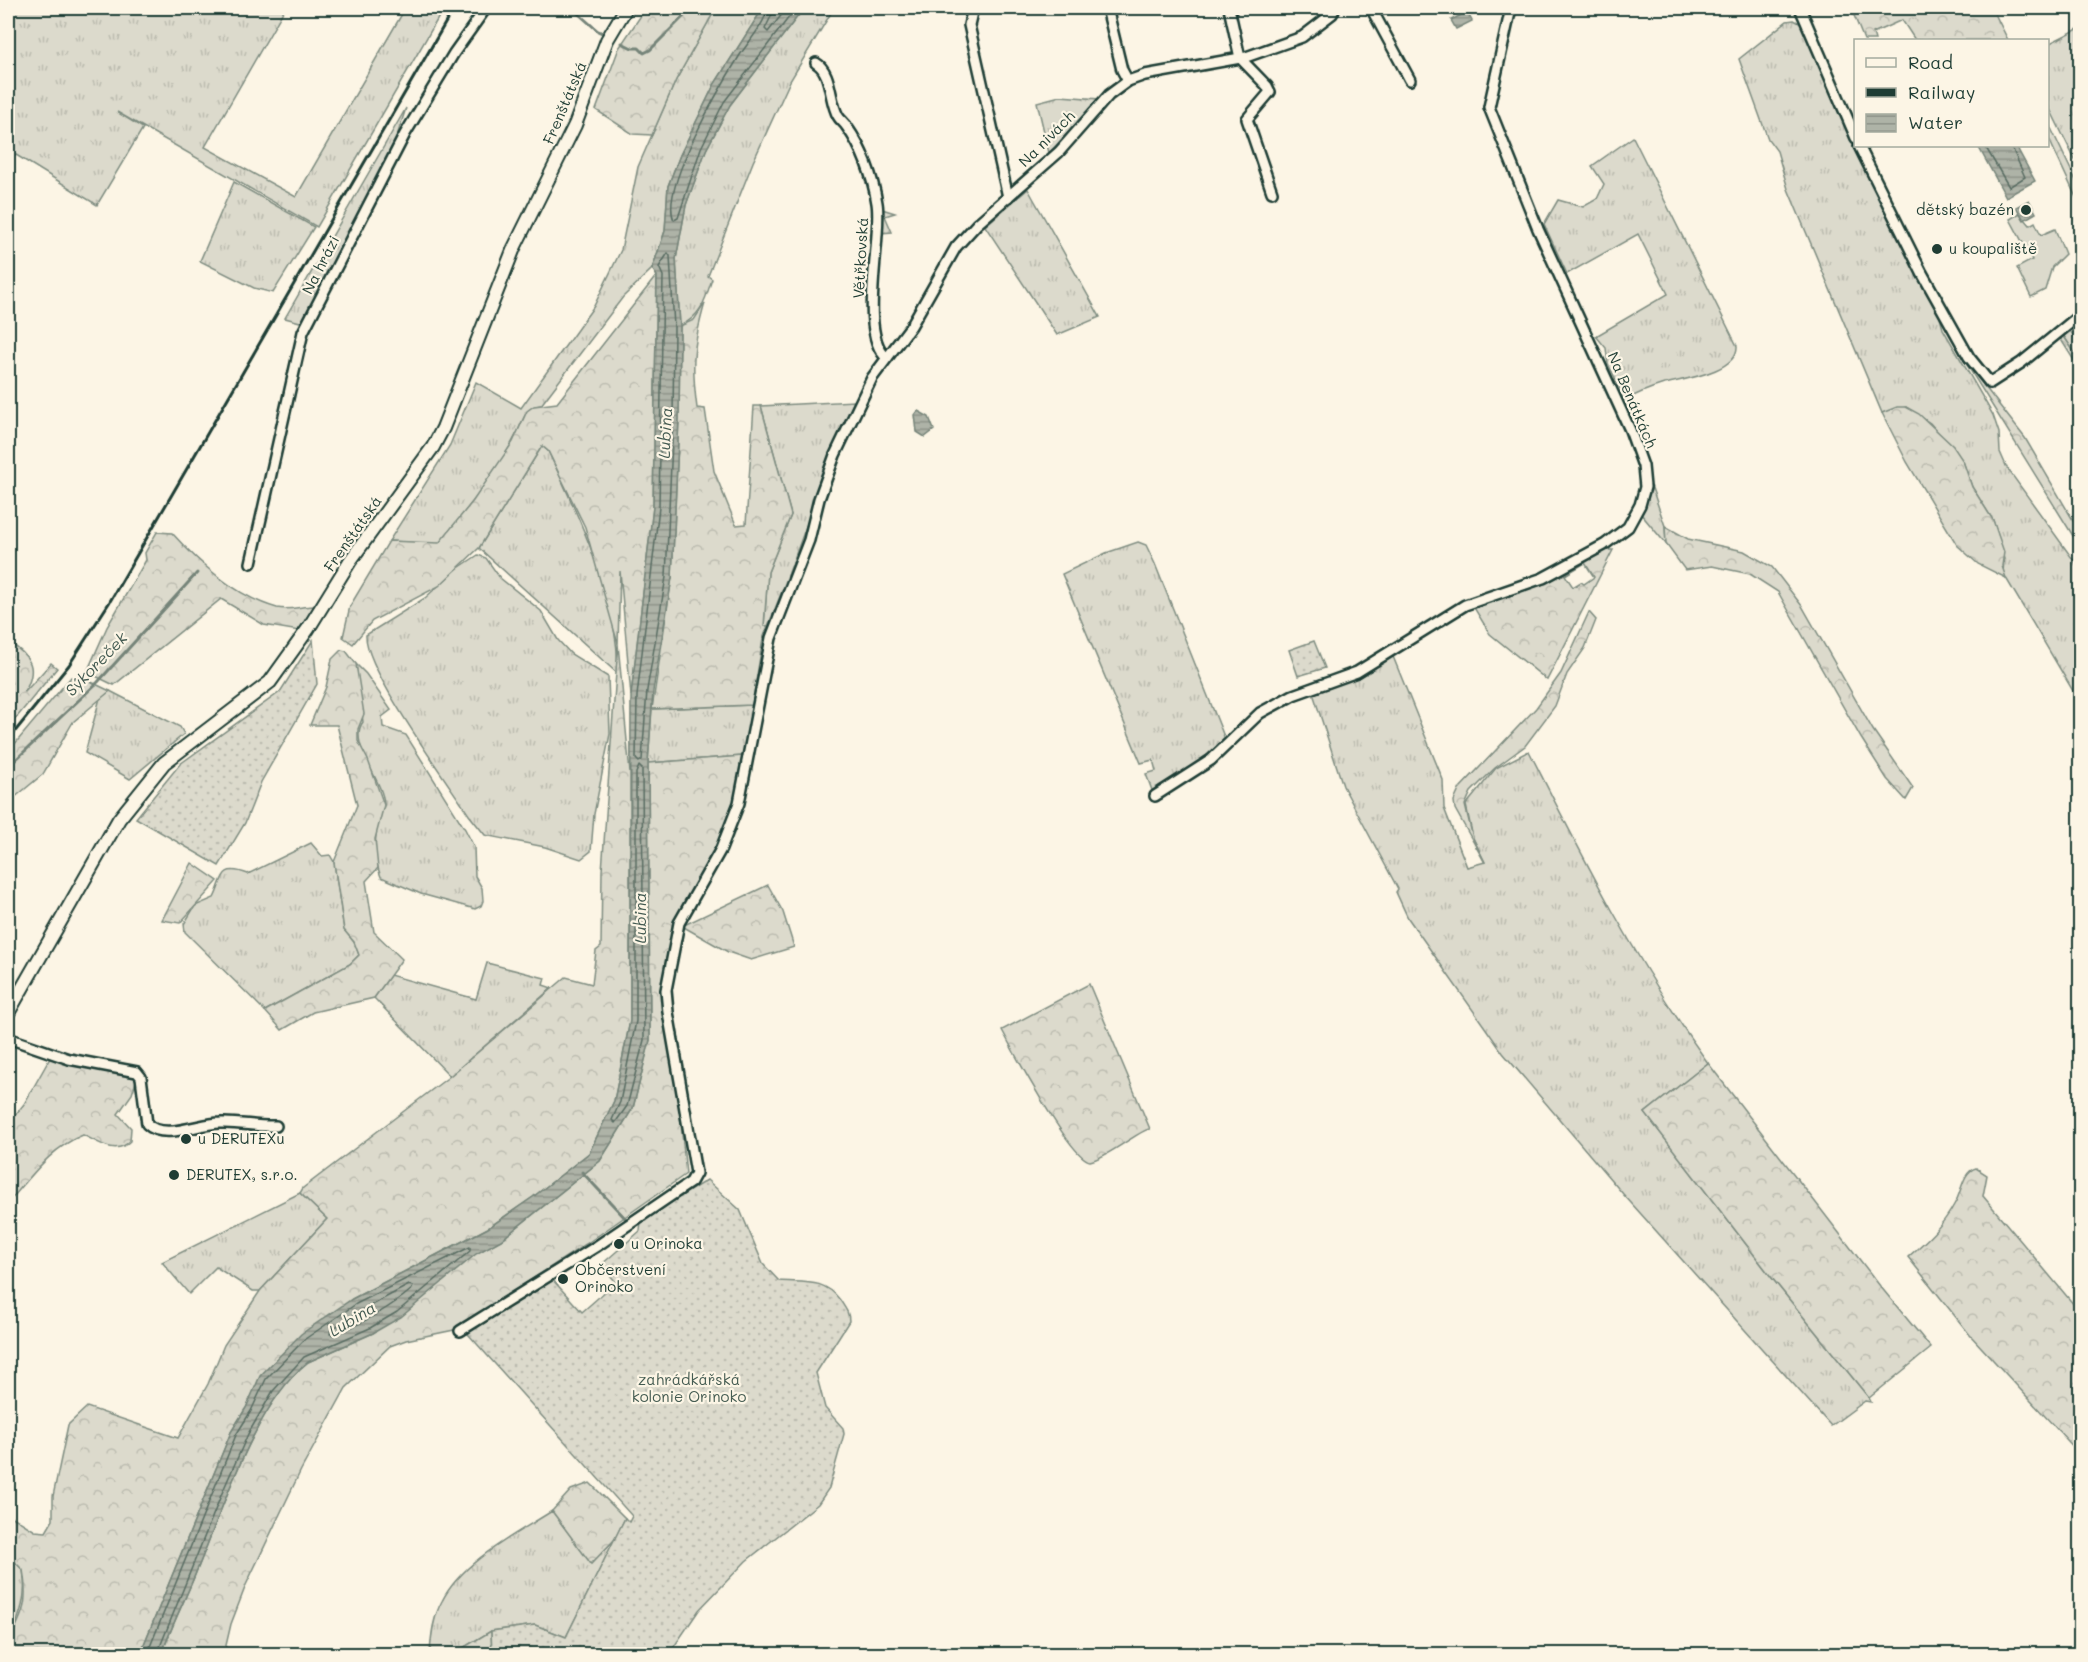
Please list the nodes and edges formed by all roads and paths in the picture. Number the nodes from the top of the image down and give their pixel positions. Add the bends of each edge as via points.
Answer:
1 (486, 8) edge
2 (626, 8) edge
3 (973, 8) edge
4 (1107, 8) edge
5 (1229, 8) edge
6 (1335, 8) edge
7 (1371, 8) edge
8 (1511, 8) edge
9 (1800, 8) edge
10 (1240, 58) junction
11 (816, 63) dead end
12 (1410, 80) dead end
13 (1128, 81) junction
14 (1854, 133) edge
15 (1859, 147) edge
16 (1272, 192) dead end
17 (1008, 197) junction
18 (2080, 315) edge
19 (887, 358) junction
20 (251, 563) dead end
21 (1155, 796) dead end
22 (8, 1013) edge
23 (8, 1038) edge
24 (276, 1126) dead end
25 (460, 1331) dead end

1 - 20 street, Na hrázi via 405,134 303,332
2 - 22 main road, Frenštátská via 608,37 574,125 514,248 443,428 426,457 262,691 174,756 140,791 113,828
3 - 17 street via 969,25
4 - 13 street
5 - 10 street
6 - 10 street, Na nivách via 1302,37
7 - 12 street
8 - 21 street, Na Benátkách via 1489,107 1538,229 1630,430 1643,466 1645,487 1640,505 1628,526 1604,546 1543,578 1465,605 1357,672 1293,695 1260,713 1211,760
9 - 14 street
10 - 13 street, Na nivách
10 - 16 street via 1270,92 1247,119
11 - 19 street, Větřkovská via 824,70 838,116 863,157 875,191 879,215 872,293 874,329 881,354
13 - 17 street, Na nivách via 1109,95 1059,152
15 - 18 street via 1922,273 1969,357 1990,383
17 - 19 street, Na nivách via 956,247 911,326
19 - 25 street, Na nivách via 860,401 835,455 809,540 771,638 738,803 721,849 679,923 671,956 666,990 668,1012 696,1173 691,1182 597,1246
23 - 24 street via 69,1059 136,1072 141,1077 147,1124 151,1128 167,1131 219,1123

